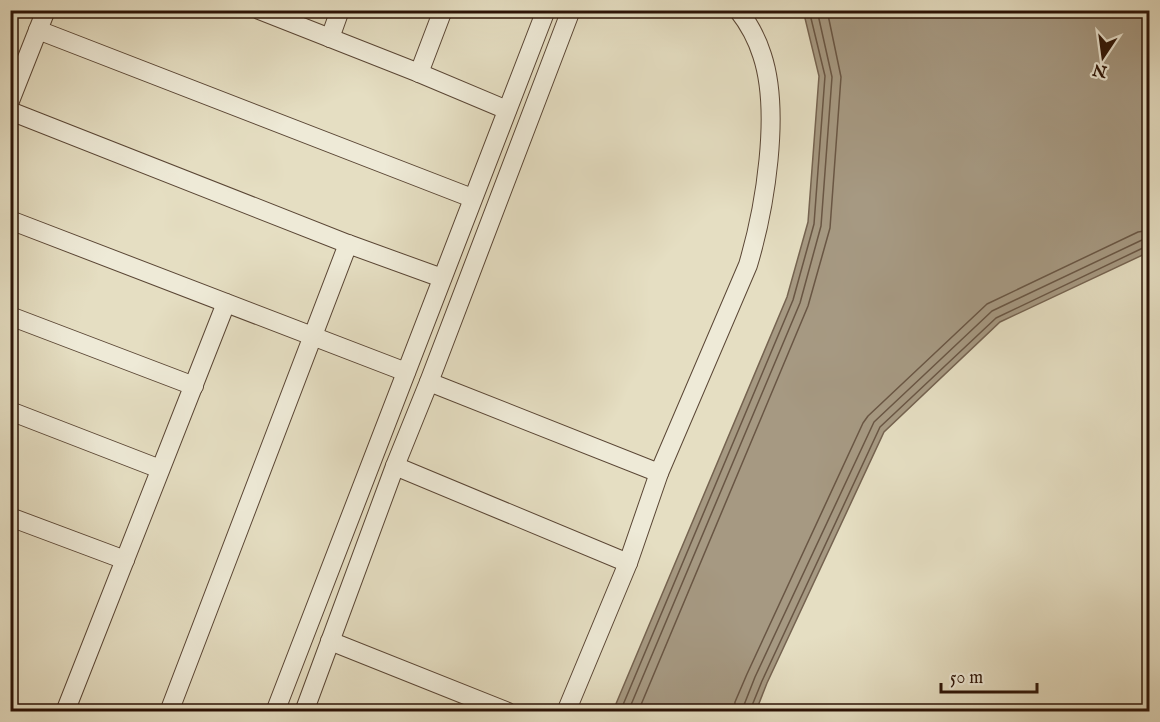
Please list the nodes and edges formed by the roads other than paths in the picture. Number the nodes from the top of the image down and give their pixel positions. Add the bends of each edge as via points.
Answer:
1 (46, 10) edge
2 (259, 10) edge
3 (340, 10) edge
4 (442, 10) edge
5 (546, 10) edge
6 (572, 10) edge
7 (738, 10) edge
8 (38, 30) junction
9 (330, 38) junction
10 (419, 73) junction
11 (10, 101) edge
12 (507, 110) junction
13 (10, 111) edge
14 (472, 198) junction
15 (10, 220) edge
16 (348, 244) junction
17 (442, 278) junction
18 (226, 303) junction
19 (10, 316) edge
20 (314, 337) junction
21 (406, 372) junction
22 (429, 382) junction
23 (194, 386) junction
24 (10, 411) edge
25 (395, 466) junction
26 (160, 469) junction
27 (659, 473) junction
28 (10, 516) edge
29 (125, 560) junction
30 (628, 563) junction
31 (330, 641) junction
32 (65, 711) edge
33 (168, 711) edge
34 (275, 711) edge
35 (304, 711) edge
36 (508, 711) edge
37 (566, 711) edge

1 - 8 street
2 - 9 street
3 - 9 street
4 - 10 street
5 - 12 street
6 - 22 street
7 - 27 street via 755,36 768,79 770,140 760,216 747,265
8 - 11 street
8 - 14 street
9 - 10 street
10 - 12 street
12 - 14 street
13 - 16 street
14 - 17 street
15 - 18 street
16 - 17 street
16 - 20 street
17 - 21 street
18 - 20 street
18 - 23 street
19 - 23 street
20 - 21 street
20 - 33 street
21 - 34 street
22 - 25 street
22 - 27 street
23 - 26 street
24 - 26 street
25 - 30 street
25 - 31 street
26 - 29 street
27 - 30 street
28 - 29 street
29 - 32 street
30 - 37 street
31 - 35 street
31 - 36 street

